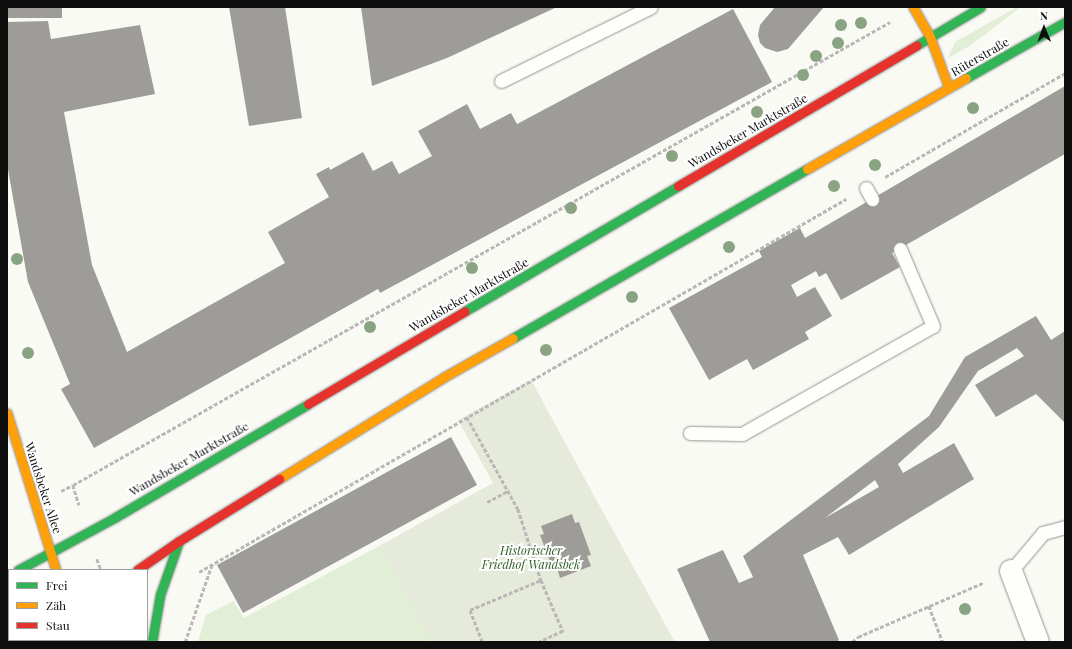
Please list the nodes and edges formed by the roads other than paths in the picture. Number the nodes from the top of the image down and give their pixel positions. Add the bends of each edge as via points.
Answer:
1 (651, 7) edge
2 (913, 7) edge
3 (981, 7) edge
4 (1065, 22) edge
5 (930, 37) junction
6 (501, 81) dead end
7 (949, 88) junction
8 (900, 249) dead end
9 (7, 413) edge
10 (690, 433) dead end
11 (1065, 527) edge
12 (179, 541) junction
13 (52, 553) junction
14 (20, 569) edge
15 (56, 569) edge
16 (138, 569) edge
17 (1011, 571) joint
18 (20, 641) edge
19 (16, 642) edge
20 (152, 642) edge
21 (1038, 642) edge

1 - 6 lane
2 - 5 main road
3 - 5 main road
4 - 7 main road, Rüterstraße
5 - 7 main road
5 - 13 main road, Wandsbeker Marktstraße
7 - 12 main road via 444,377
8 - 10 lane via 933,326 742,434
9 - 13 main road, Wandsbeker Allee
11 - 17 lane via 1043,533
12 - 16 main road
12 - 20 main road via 160,595
13 - 14 main road, Wandsbeker Marktstraße
13 - 15 main road, Wandsbeker Allee
17 - 21 street
18 - 19 main road

